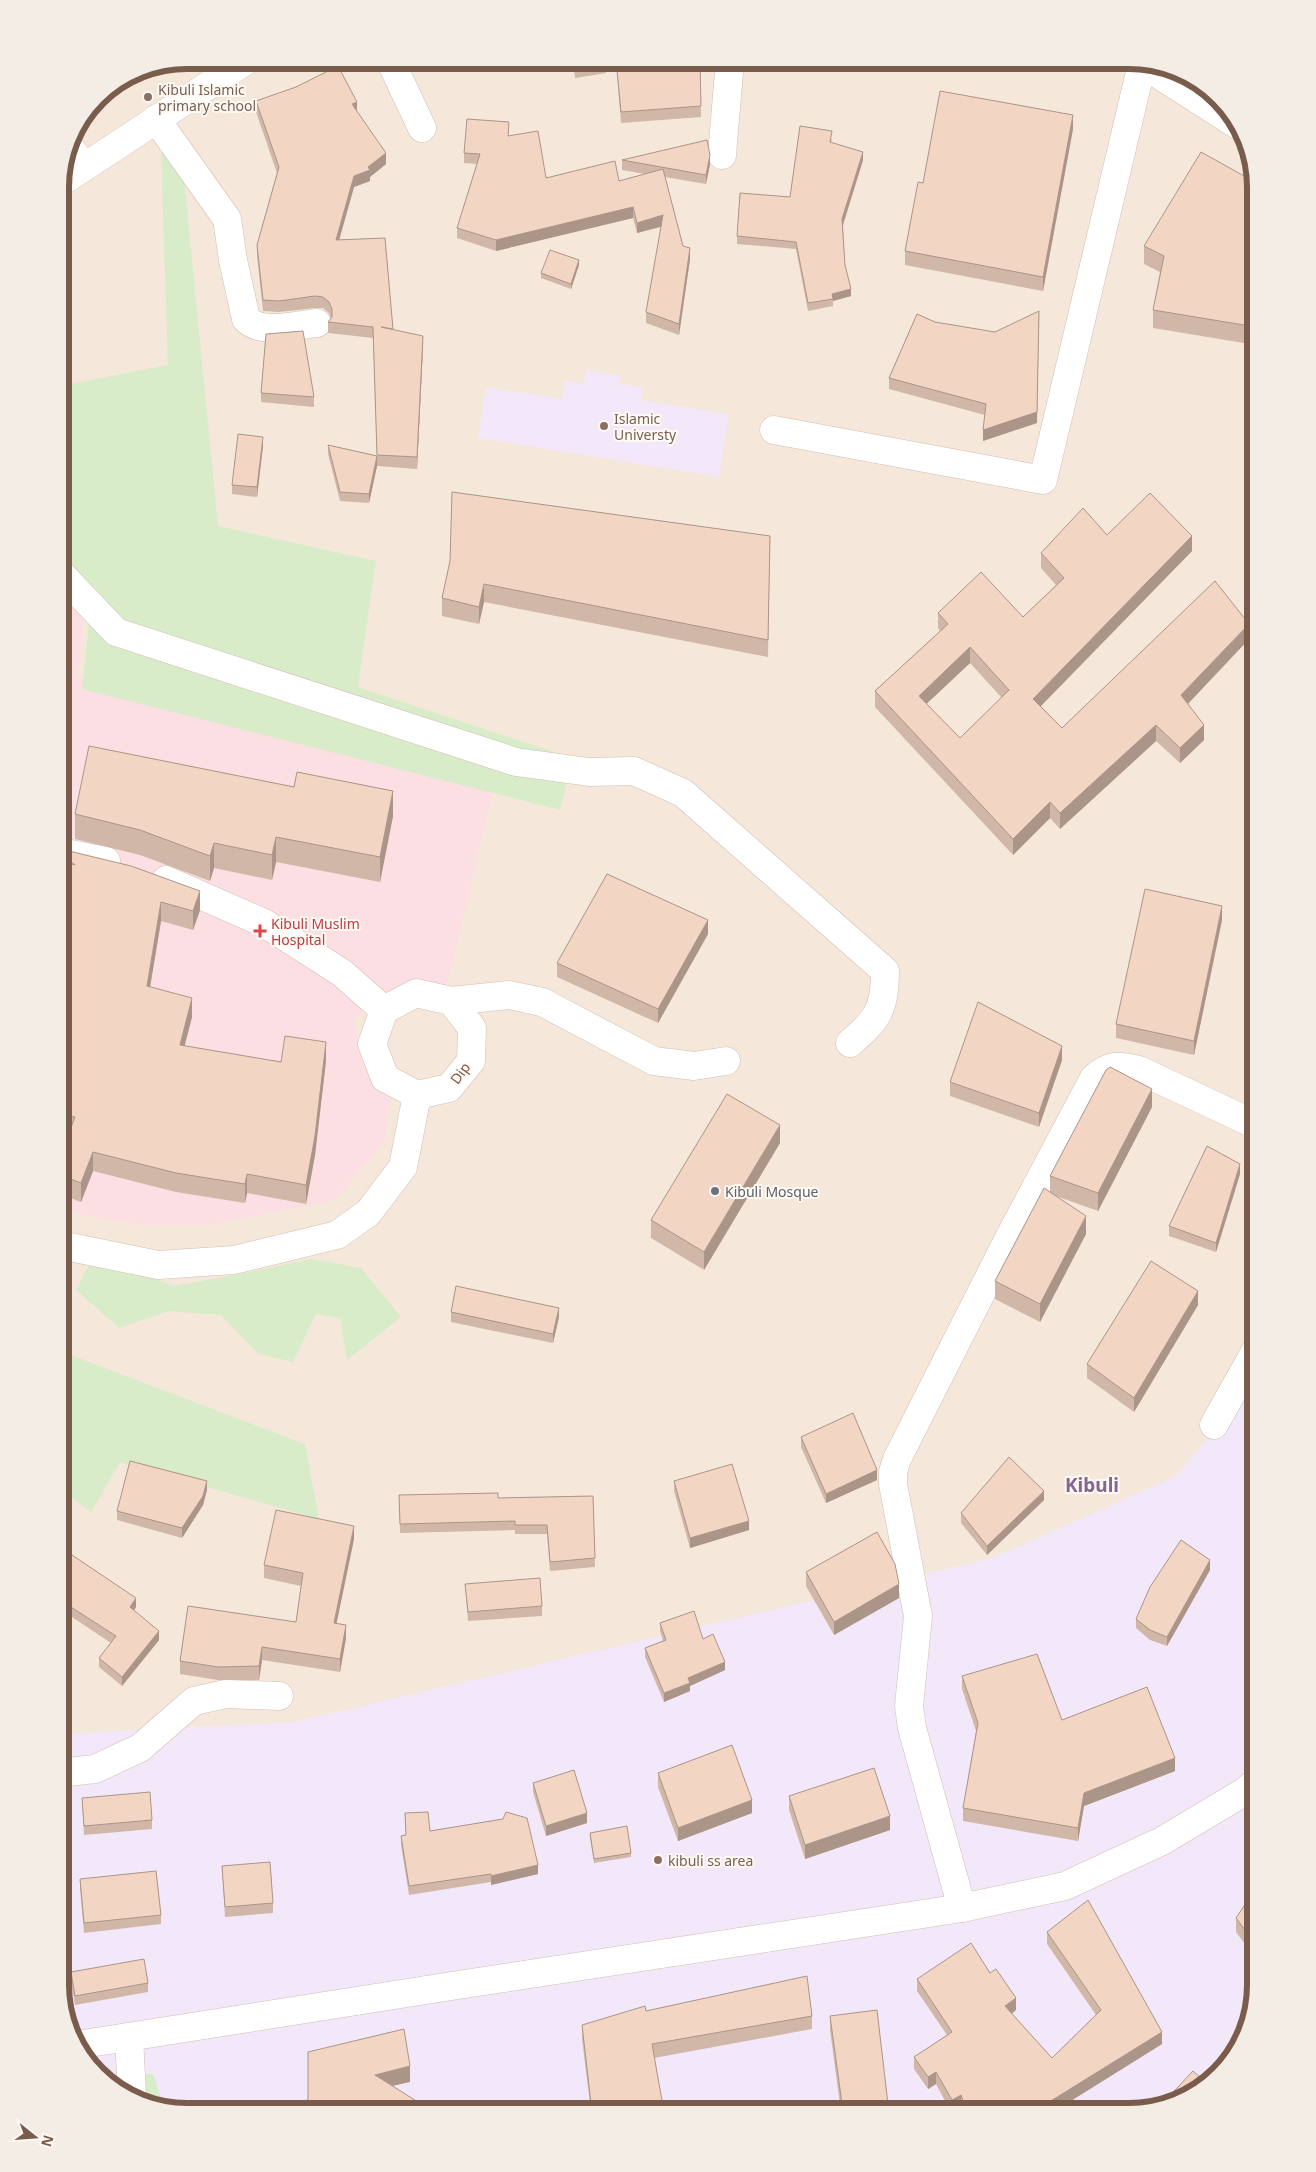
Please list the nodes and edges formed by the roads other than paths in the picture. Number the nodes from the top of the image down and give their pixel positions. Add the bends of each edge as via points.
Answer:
1 (233, 69) edge
2 (394, 69) edge
3 (729, 69) edge
4 (1137, 69) edge
5 (1154, 71) edge
6 (1223, 116) edge
7 (156, 119) junction
8 (422, 128) dead end
9 (74, 153) edge
10 (722, 155) dead end
11 (83, 167) junction
12 (69, 177) edge
13 (317, 323) dead end
14 (774, 430) dead end
15 (69, 582) edge
16 (69, 854) edge
17 (451, 1001) junction
18 (384, 1010) junction
19 (850, 1044) dead end
20 (726, 1061) dead end
21 (417, 1095) junction
22 (1247, 1121) edge
23 (69, 1247) edge
24 (1247, 1366) edge
25 (1214, 1425) dead end
26 (279, 1696) dead end
27 (69, 1772) edge
28 (1247, 1790) edge
29 (962, 1908) junction
30 (129, 2037) junction
31 (85, 2044) edge
32 (132, 2090) edge

1 - 7 street
2 - 8 street
3 - 10 street
4 - 14 street via 1043,480
5 - 6 street
7 - 11 street
7 - 13 street via 227,219 246,319 263,328
9 - 11 street
11 - 12 street
15 - 19 street via 116,632 516,762 589,772 634,771 683,793 885,971 885,996 872,1024
16 - 18 street via 136,869 179,884 264,923 342,974
17 - 18 street via 416,993
17 - 20 street via 509,995 542,1002 654,1061 694,1066
17 - 21 street, Dip via 472,1028 471,1061 450,1088
18 - 21 street via 372,1044 385,1078
21 - 23 street via 403,1167 368,1213 337,1235 234,1260 158,1265
22 - 29 street via 1139,1070 1123,1066 1105,1068 1094,1078 897,1459 894,1484 918,1616 908,1706
24 - 25 street
26 - 27 street via 226,1694 194,1702 140,1748 95,1769
28 - 29 street via 1162,1841 1065,1886
29 - 30 street
30 - 31 street
30 - 32 street

